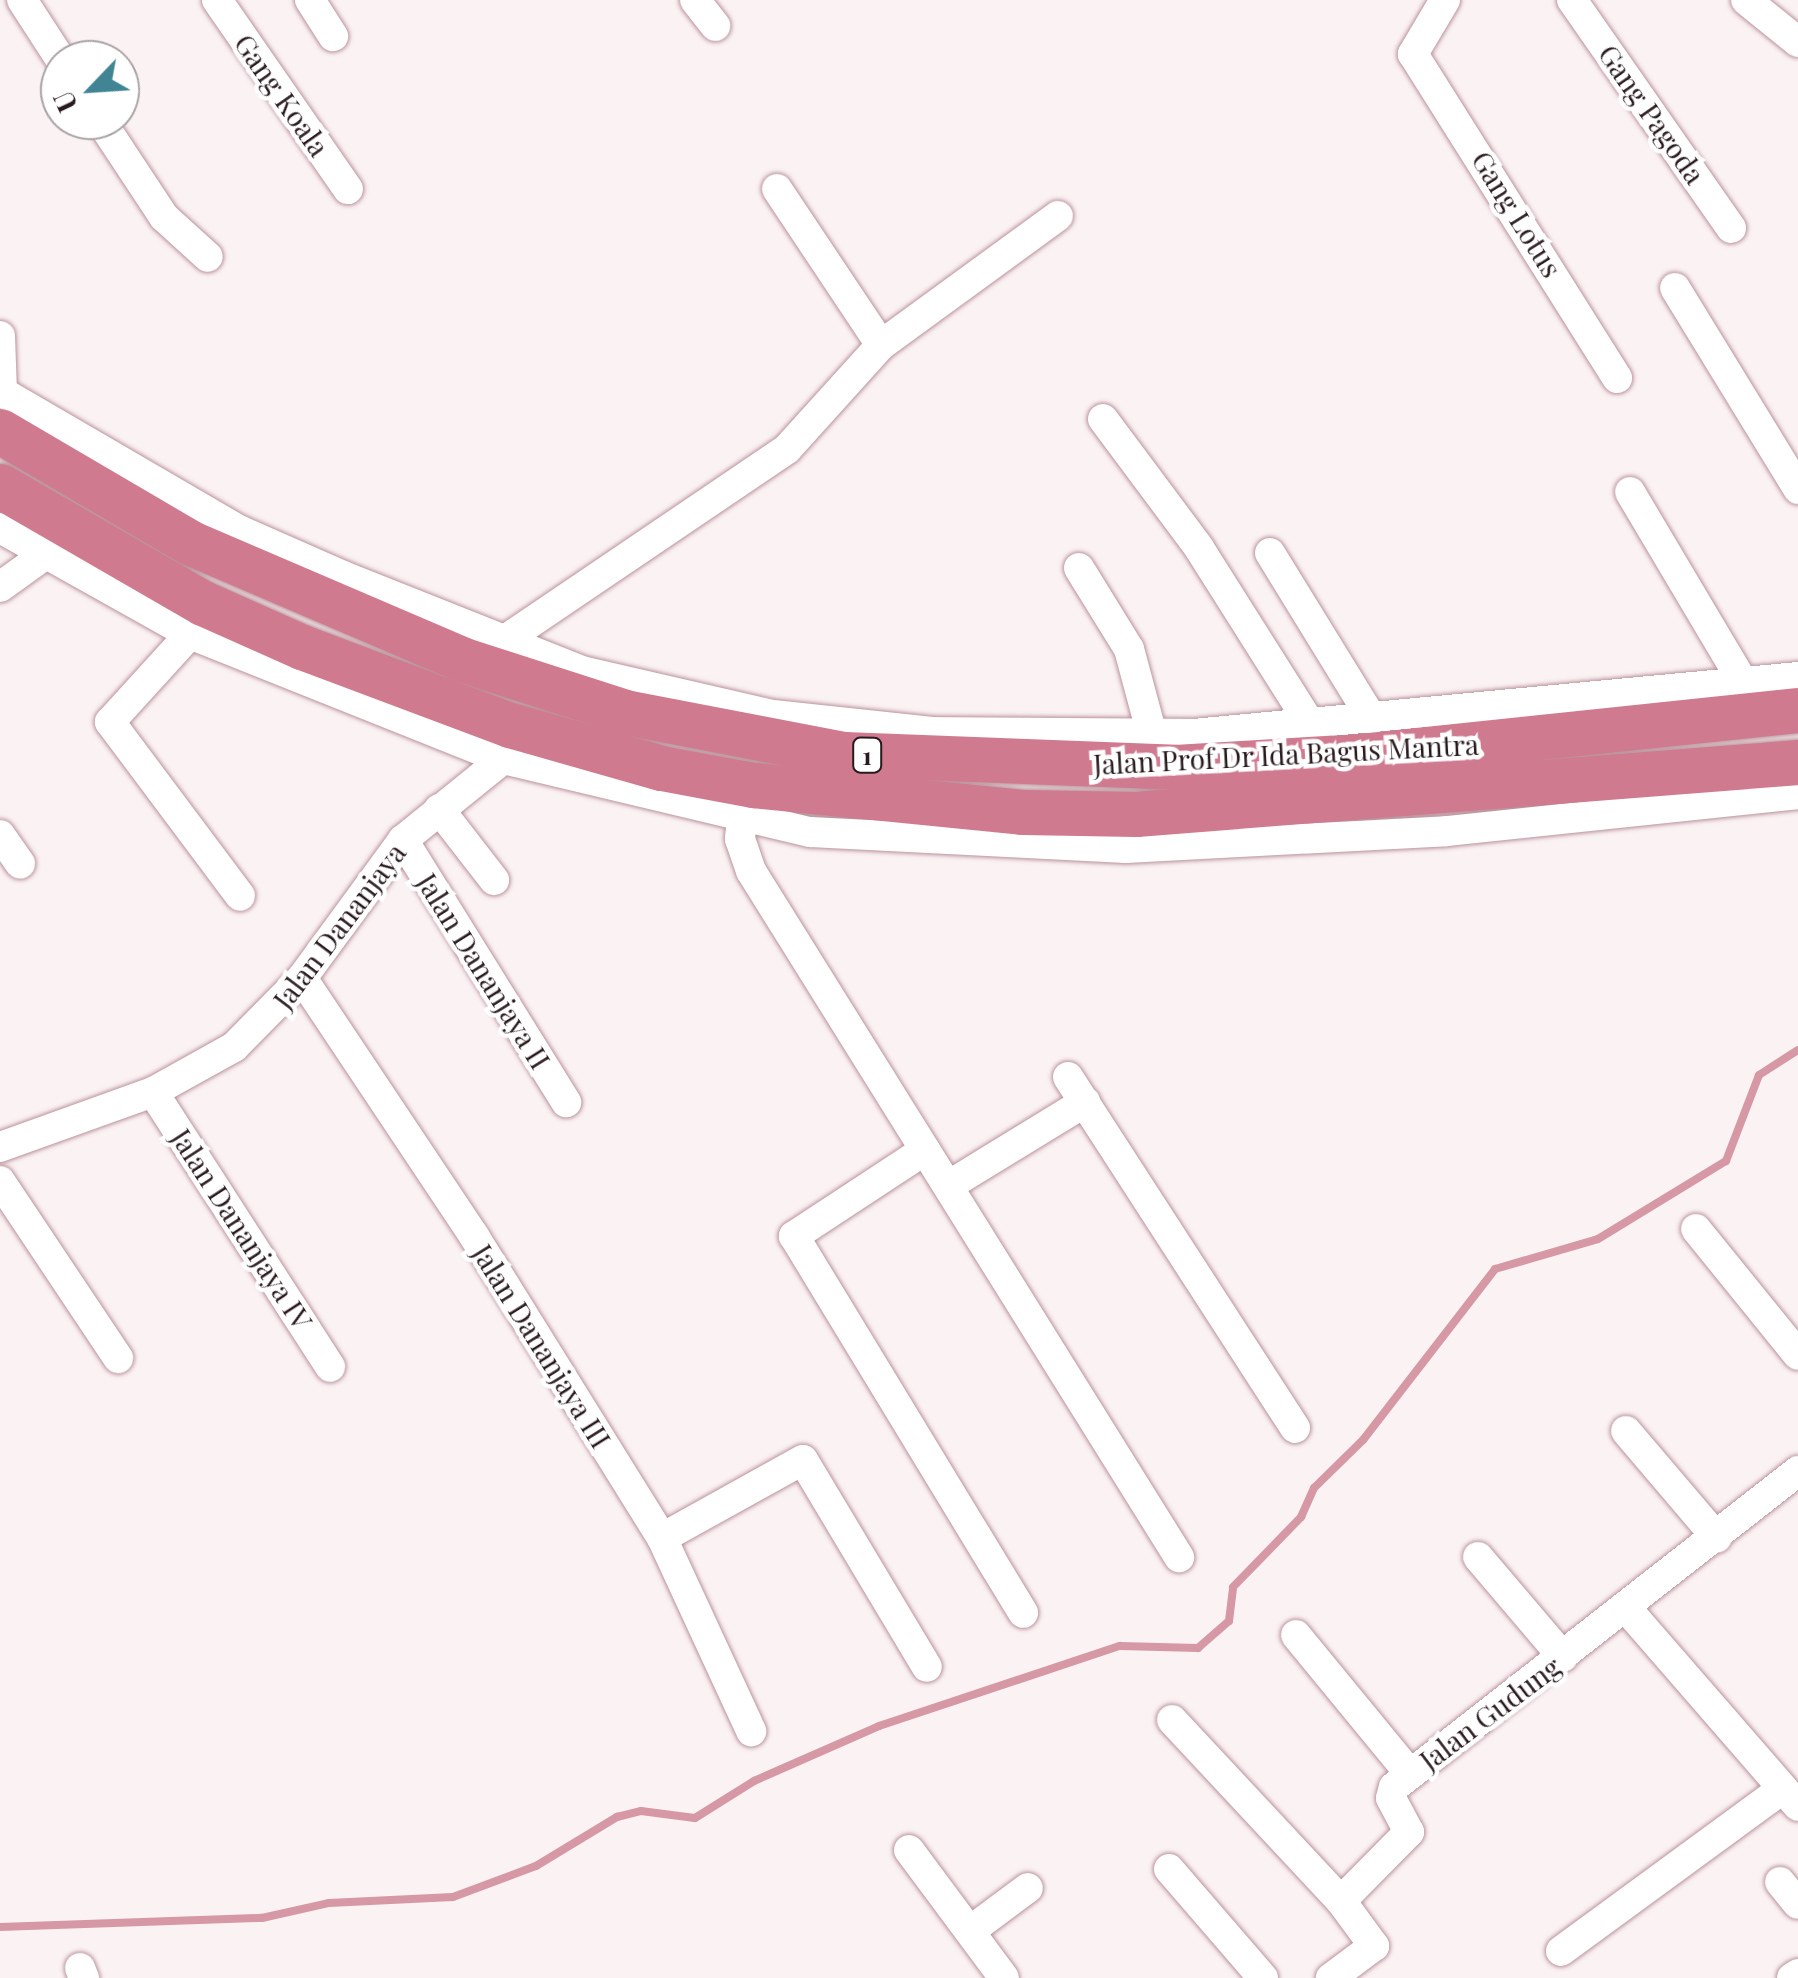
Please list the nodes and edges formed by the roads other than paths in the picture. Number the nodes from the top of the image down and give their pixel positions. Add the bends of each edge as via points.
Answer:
1 (22, 0) edge
2 (216, 0) edge
3 (310, 0) edge
4 (695, 0) edge
5 (1445, 0) edge
6 (1572, 0) edge
7 (1746, 0) edge
8 (714, 26) dead end
9 (333, 36) dead end
10 (48, 40) edge
11 (1798, 42) edge
12 (113, 140) edge
13 (348, 189) dead end
14 (777, 189) dead end
15 (1058, 216) dead end
16 (1732, 228) dead end
17 (208, 258) dead end
18 (1675, 288) dead end
19 (0, 336) edge
20 (881, 345) junction
21 (1616, 378) dead end
22 (1, 405) edge
23 (1103, 418) dead end
24 (122, 484) junction
25 (0, 486) edge
26 (1798, 489) edge
27 (1630, 492) dead end
28 (0, 528) edge
29 (1270, 553) dead end
30 (43, 556) junction
31 (1079, 568) dead end
32 (0, 588) edge
33 (190, 634) junction
34 (502, 642) junction
35 (1798, 677) edge
36 (1743, 682) junction
37 (1798, 710) edge
38 (1312, 725) junction
39 (772, 728) junction
40 (1152, 735) junction
41 (1366, 737) junction
42 (503, 759) junction
43 (1798, 762) edge
44 (1798, 794) edge
45 (1362, 800) junction
46 (439, 809) junction
47 (760, 811) junction
48 (0, 835) edge
49 (403, 840) junction
50 (20, 864) dead end
51 (494, 880) dead end
52 (240, 896) dead end
53 (302, 978) junction
54 (153, 1092) junction
55 (566, 1102) dead end
56 (0, 1147) edge
57 (926, 1150) junction
58 (0, 1180) edge
59 (948, 1186) junction
60 (1696, 1229) dead end
61 (1798, 1355) edge
62 (118, 1358) dead end
63 (330, 1366) dead end
64 (1295, 1428) dead end
65 (1626, 1431) dead end
66 (1798, 1471) edge
67 (662, 1538) junction
68 (1717, 1538) junction
69 (1180, 1557) dead end
70 (1478, 1558) dead end
71 (1627, 1609) junction
72 (1023, 1613) dead end
73 (1296, 1635) dead end
74 (1563, 1657) junction
75 (927, 1667) dead end
76 (1172, 1720) dead end
77 (751, 1731) dead end
78 (1410, 1774) junction
79 (1790, 1797) edge
80 (910, 1850) dead end
81 (1170, 1869) dead end
82 (1028, 1888) dead end
83 (1340, 1901) junction
84 (970, 1931) junction
85 (1561, 1951) dead end
86 (1004, 1978) edge
87 (1263, 1978) edge
88 (1332, 1978) edge

1 - 10 street
2 - 13 street, Gang Koala
3 - 9 street
4 - 8 street
5 - 21 street, Gang Lotus via 1413,54
6 - 16 street, Gang Pagoda
7 - 11 street
12 - 17 street via 164,218
14 - 20 street
15 - 20 street
18 - 26 street
19 - 22 street
20 - 34 street via 787,448
22 - 24 highway, Jalan Prof Dr Ida Bagus Mantra / 1
23 - 38 street via 1199,548
24 - 34 street
24 - 39 highway, Jalan Prof Dr Ida Bagus Mantra / 1 via 191,543 461,659 626,712
25 - 47 highway, Jalan Prof Dr Ida Bagus Mantra / 1 via 203,603 302,648 510,725 661,768
27 - 36 street
28 - 30 street
29 - 41 street
30 - 32 street
30 - 33 street
31 - 40 street via 1129,649
33 - 42 street
33 - 52 street via 110,722
34 - 39 street
35 - 36 street
36 - 41 street
37 - 41 highway, Jalan Prof Dr Ida Bagus Mantra / 1
38 - 40 street
38 - 41 street
39 - 40 street
39 - 41 highway, Jalan Prof Dr Ida Bagus Mantra / 1 via 844,754 1036,766 1175,766
41 - 45 highway
42 - 46 street, Jalan Dananjaya
42 - 47 street
43 - 45 highway, Jalan Prof Dr Ida Bagus Mantra / 1
44 - 47 street via 1447,831 1126,848
45 - 47 highway, Jalan Prof Dr Ida Bagus Mantra / 1 via 1136,814
46 - 49 street, Jalan Dananjaya
46 - 51 street
47 - 57 street via 740,839 752,871
48 - 50 street
49 - 53 street, Jalan Dananjaya
49 - 55 street, Jalan Dananjaya II
53 - 54 street, Jalan Dananjaya via 234,1047
53 - 67 street, Jalan Dananjaya III via 474,1236
54 - 56 street, Jalan Dananjaya
54 - 63 street, Jalan Dananjaya IV
57 - 59 street
57 - 72 street via 794,1236
58 - 62 street
59 - 64 street via 1076,1090
59 - 69 street
60 - 61 street
65 - 68 street
66 - 68 street, Jalan Gudung
67 - 75 street via 802,1460
67 - 77 street, Jalan Dananjaya III
68 - 71 street, Jalan Gudung
70 - 74 street
71 - 74 street, Jalan Gudung
71 - 79 street
73 - 78 street
74 - 78 street, Jalan Gudung
76 - 83 street
78 - 83 street, Jalan Gudung via 1390,1798 1409,1832
79 - 85 street
80 - 84 street
81 - 87 street
82 - 84 street
83 - 88 street via 1374,1946
84 - 86 street

